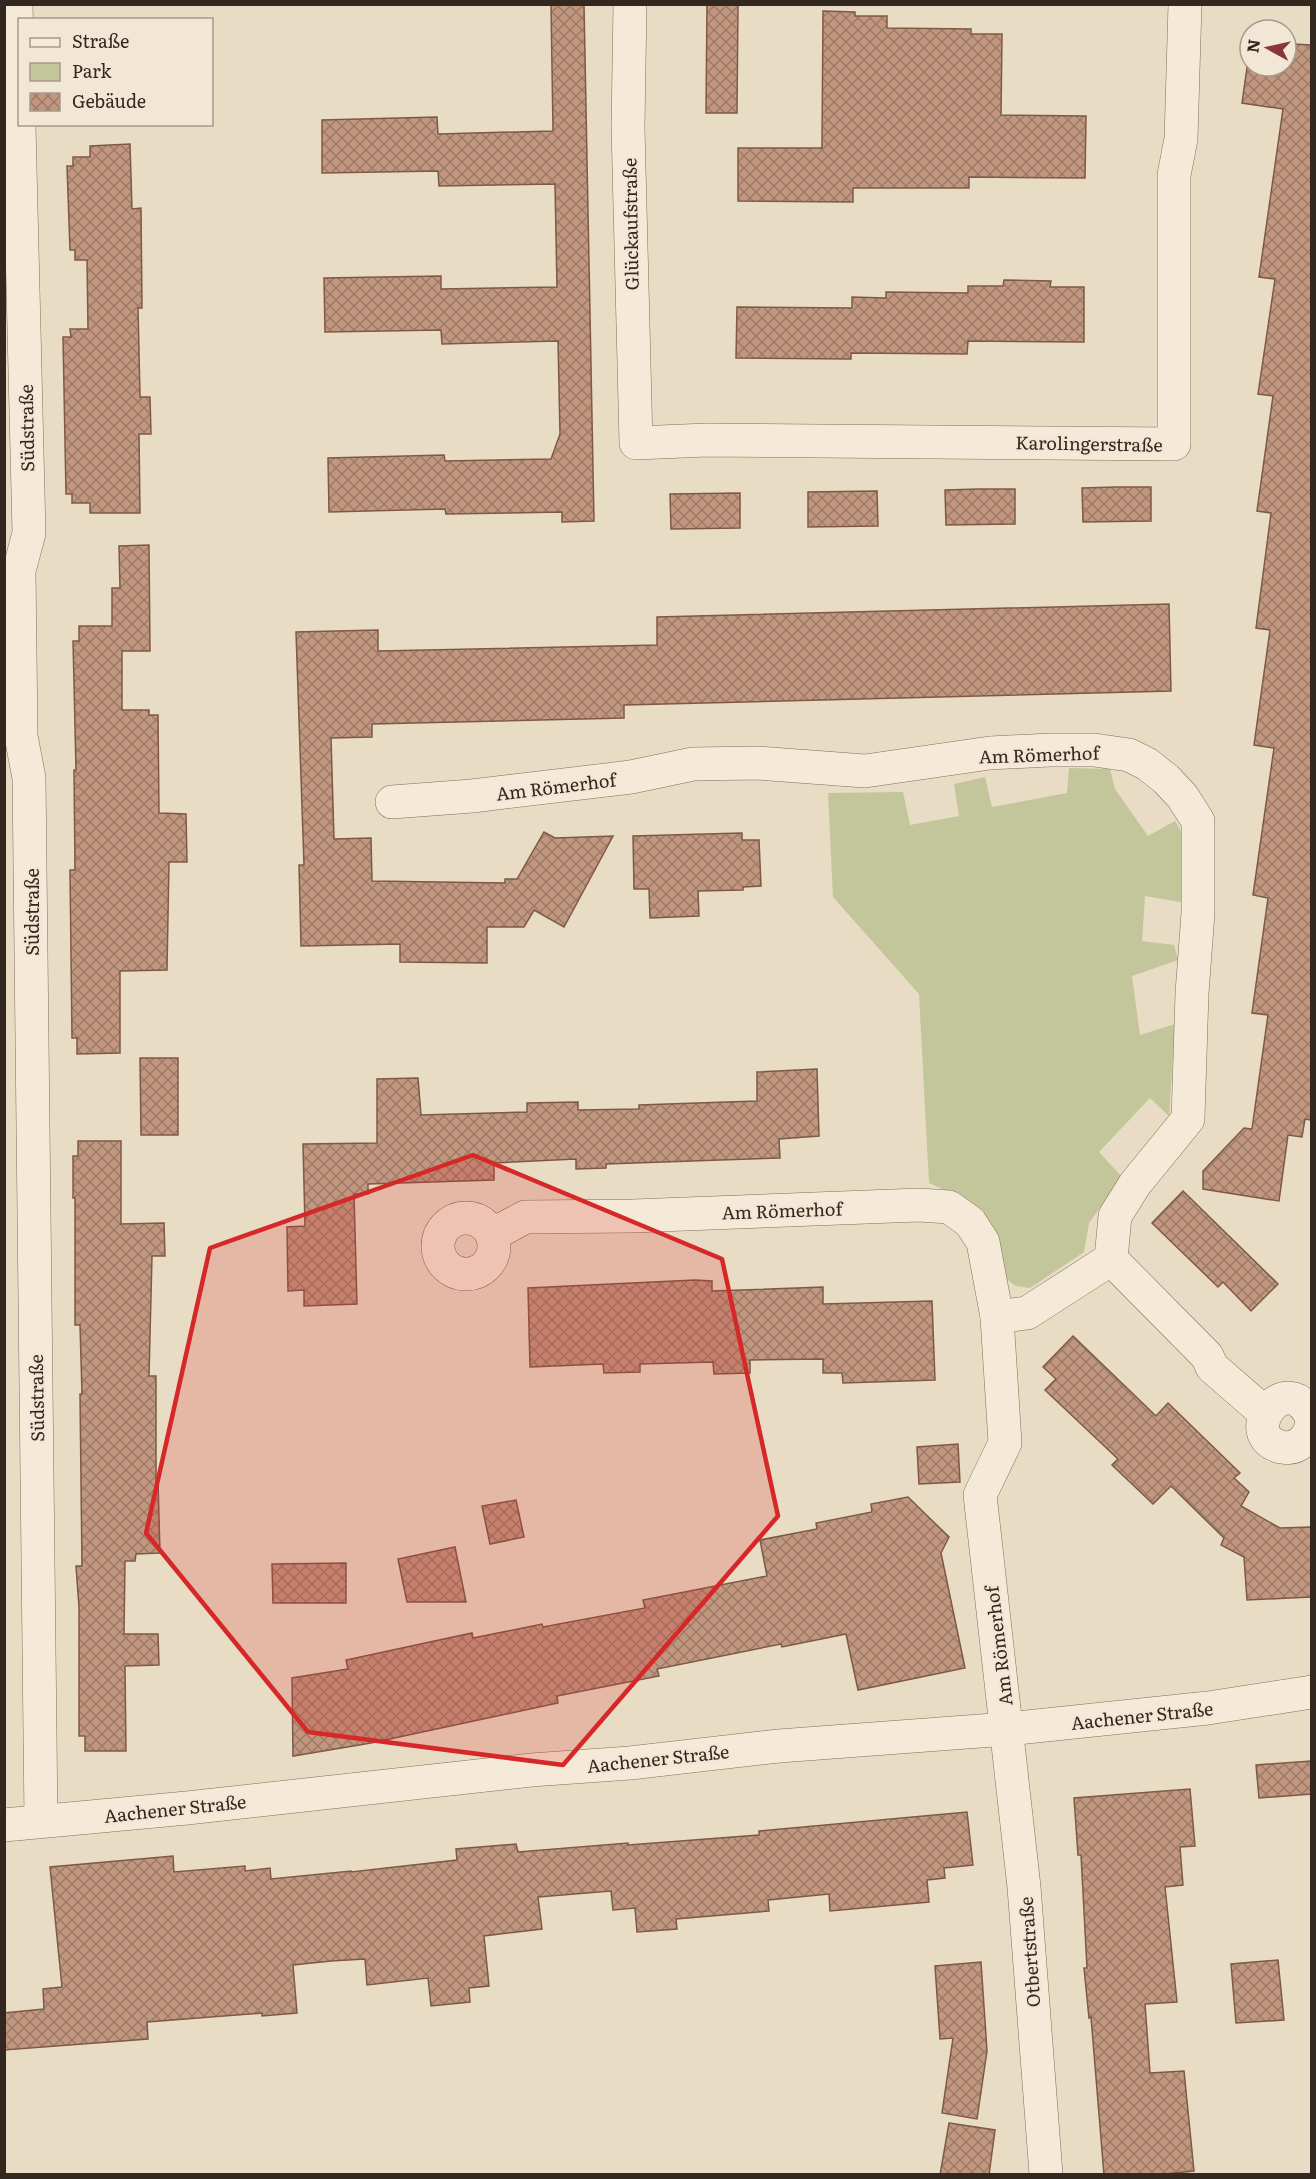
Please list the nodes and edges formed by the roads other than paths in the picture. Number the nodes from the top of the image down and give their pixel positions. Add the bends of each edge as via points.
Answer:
1 (16, 4) edge
2 (630, 4) edge
3 (1185, 4) edge
4 (18, 85) edge
5 (19, 126) edge
6 (636, 443) joint
7 (12, 571) edge
8 (392, 802) dead end
9 (18, 1094) edge
10 (492, 1235) dead end
11 (1111, 1259) junction
12 (998, 1317) junction
13 (1311, 1419) edge
14 (1311, 1692) edge
15 (1007, 1730) junction
16 (41, 1821) junction
17 (4, 1825) edge
18 (1047, 2175) edge

1 - 4 street, Südstraße
2 - 6 street, Glückaufstraße via 628,127
3 - 6 street, Karolingerstraße via 1181,139 1174,175 1174,444 706,440
5 - 7 street, Südstraße via 29,533
7 - 9 street, Südstraße via 21,736 29,778
8 - 11 street, Am Römerhof via 631,777 693,764 757,763 866,771 990,753 1094,750 1129,755 1147,764 1182,796 1198,821 1198,913 1188,1119 1135,1184 1116,1216
9 - 16 street, Südstraße
10 - 12 street, Am Römerhof via 525,1217 949,1207 970,1222 983,1242
11 - 12 street via 1027,1313
11 - 13 street via 1207,1356 1212,1367 1264,1413 1262,1424 1271,1442 1290,1448 1300,1444 1307,1437
12 - 15 street, Am Römerhof via 1005,1443 980,1495
14 - 15 street, Aachener Straße via 1208,1708
15 - 16 street, Aachener Straße via 779,1746
15 - 18 street, Otbertstraße
16 - 17 street, Aachener Straße

